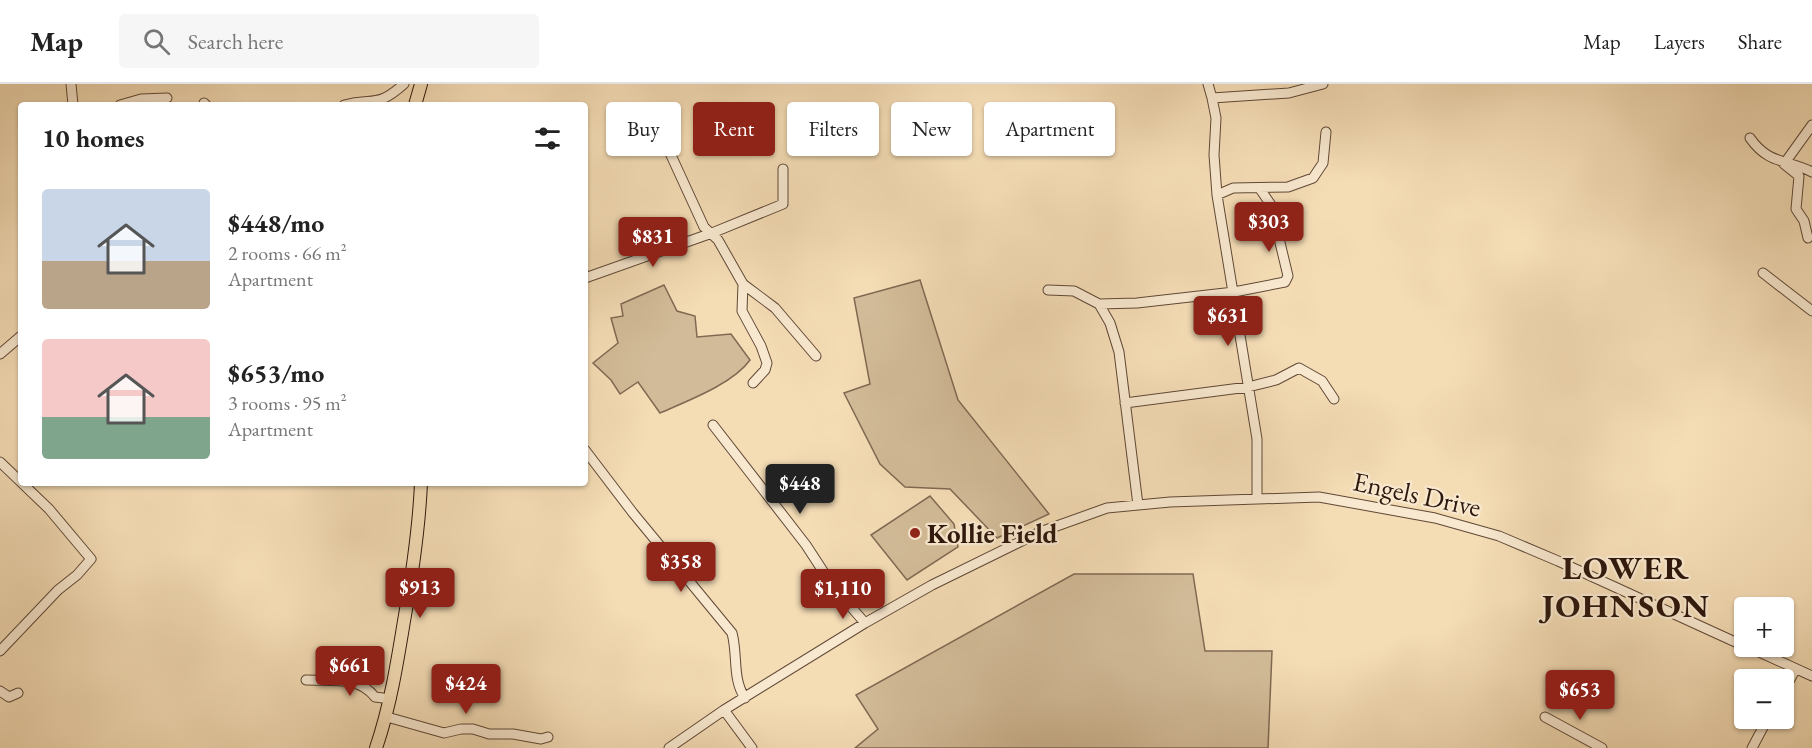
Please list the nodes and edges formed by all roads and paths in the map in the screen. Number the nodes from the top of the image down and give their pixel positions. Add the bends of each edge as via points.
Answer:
1 (71, 84) edge
2 (404, 84) edge
3 (421, 84) edge
4 (1208, 84) edge
5 (1323, 84) edge
6 (167, 98) dead end
7 (1212, 98) junction
8 (74, 102) edge
9 (130, 102) edge
10 (371, 102) edge
11 (416, 102) edge
12 (1812, 125) edge
13 (1326, 132) dead end
14 (1750, 138) dead end
15 (671, 156) edge
16 (1784, 164) junction
17 (783, 169) dead end
18 (1812, 172) edge
19 (1260, 189) junction
20 (1217, 195) junction
21 (711, 233) junction
22 (1808, 238) dead end
23 (1762, 273) dead end
24 (588, 277) edge
25 (743, 284) junction
26 (1048, 290) dead end
27 (1234, 292) junction
28 (1100, 304) junction
29 (1812, 311) edge
30 (18, 339) edge
31 (0, 354) edge
32 (816, 356) dead end
33 (753, 383) dead end
34 (1248, 387) junction
35 (1334, 399) dead end
36 (1125, 403) junction
37 (713, 425) dead end
38 (588, 454) edge
39 (0, 462) edge
40 (18, 479) edge
41 (25, 486) edge
42 (36, 486) edge
43 (421, 486) edge
44 (30, 491) junction
45 (1257, 499) junction
46 (1138, 505) junction
47 (865, 622) junction
48 (1734, 641) edge
49 (2, 645) edge
50 (1768, 657) edge
51 (1795, 670) joint
52 (1812, 676) edge
53 (306, 680) dead end
54 (0, 691) edge
55 (18, 693) dead end
56 (745, 698) junction
57 (391, 699) junction
58 (724, 710) junction
59 (387, 717) junction
60 (1545, 717) dead end
61 (1762, 729) edge
62 (548, 737) dead end
63 (376, 748) edge
64 (669, 748) edge
65 (752, 748) edge
66 (1602, 748) edge
67 (1752, 748) edge

1 - 8 street
2 - 10 street via 391,95
3 - 11 main road
4 - 7 street
5 - 7 street via 1289,93
6 - 9 street
7 - 20 street
12 - 16 street
13 - 19 street via 1323,163 1312,178 1288,188
14 - 16 street via 1759,150
15 - 21 street via 694,210
16 - 18 street
16 - 22 street via 1799,176 1796,209
17 - 21 street via 783,204
19 - 20 street via 1233,188
19 - 27 street via 1271,205 1288,276 1285,282
20 - 27 street
21 - 24 street
21 - 25 street
23 - 29 street
25 - 32 street via 775,308
25 - 33 street via 742,311 767,363
26 - 28 street via 1074,291
27 - 28 street
27 - 34 street
28 - 36 street via 1119,352
30 - 31 street
34 - 35 street via 1276,380 1299,368 1322,381
34 - 36 street
34 - 45 street via 1257,439
36 - 46 street
37 - 47 street via 806,545 832,585
38 - 56 street via 732,633 738,688
39 - 40 street
41 - 44 street
42 - 44 street
43 - 57 main road via 413,566
44 - 49 street via 91,559
45 - 46 street, Engels Drive
45 - 48 street, Engels Drive via 1329,499 1476,529 1558,561
46 - 47 street, Engels Drive via 1107,508 1040,532
47 - 56 street
50 - 51 street, Engels Drive
51 - 52 street, Engels Drive
53 - 57 street via 359,683 375,697
54 - 55 street via 9,697
56 - 58 street
57 - 59 main road
58 - 64 street
58 - 65 street
59 - 62 street via 444,733 472,729 489,735
59 - 63 main road
60 - 66 street
61 - 67 street

